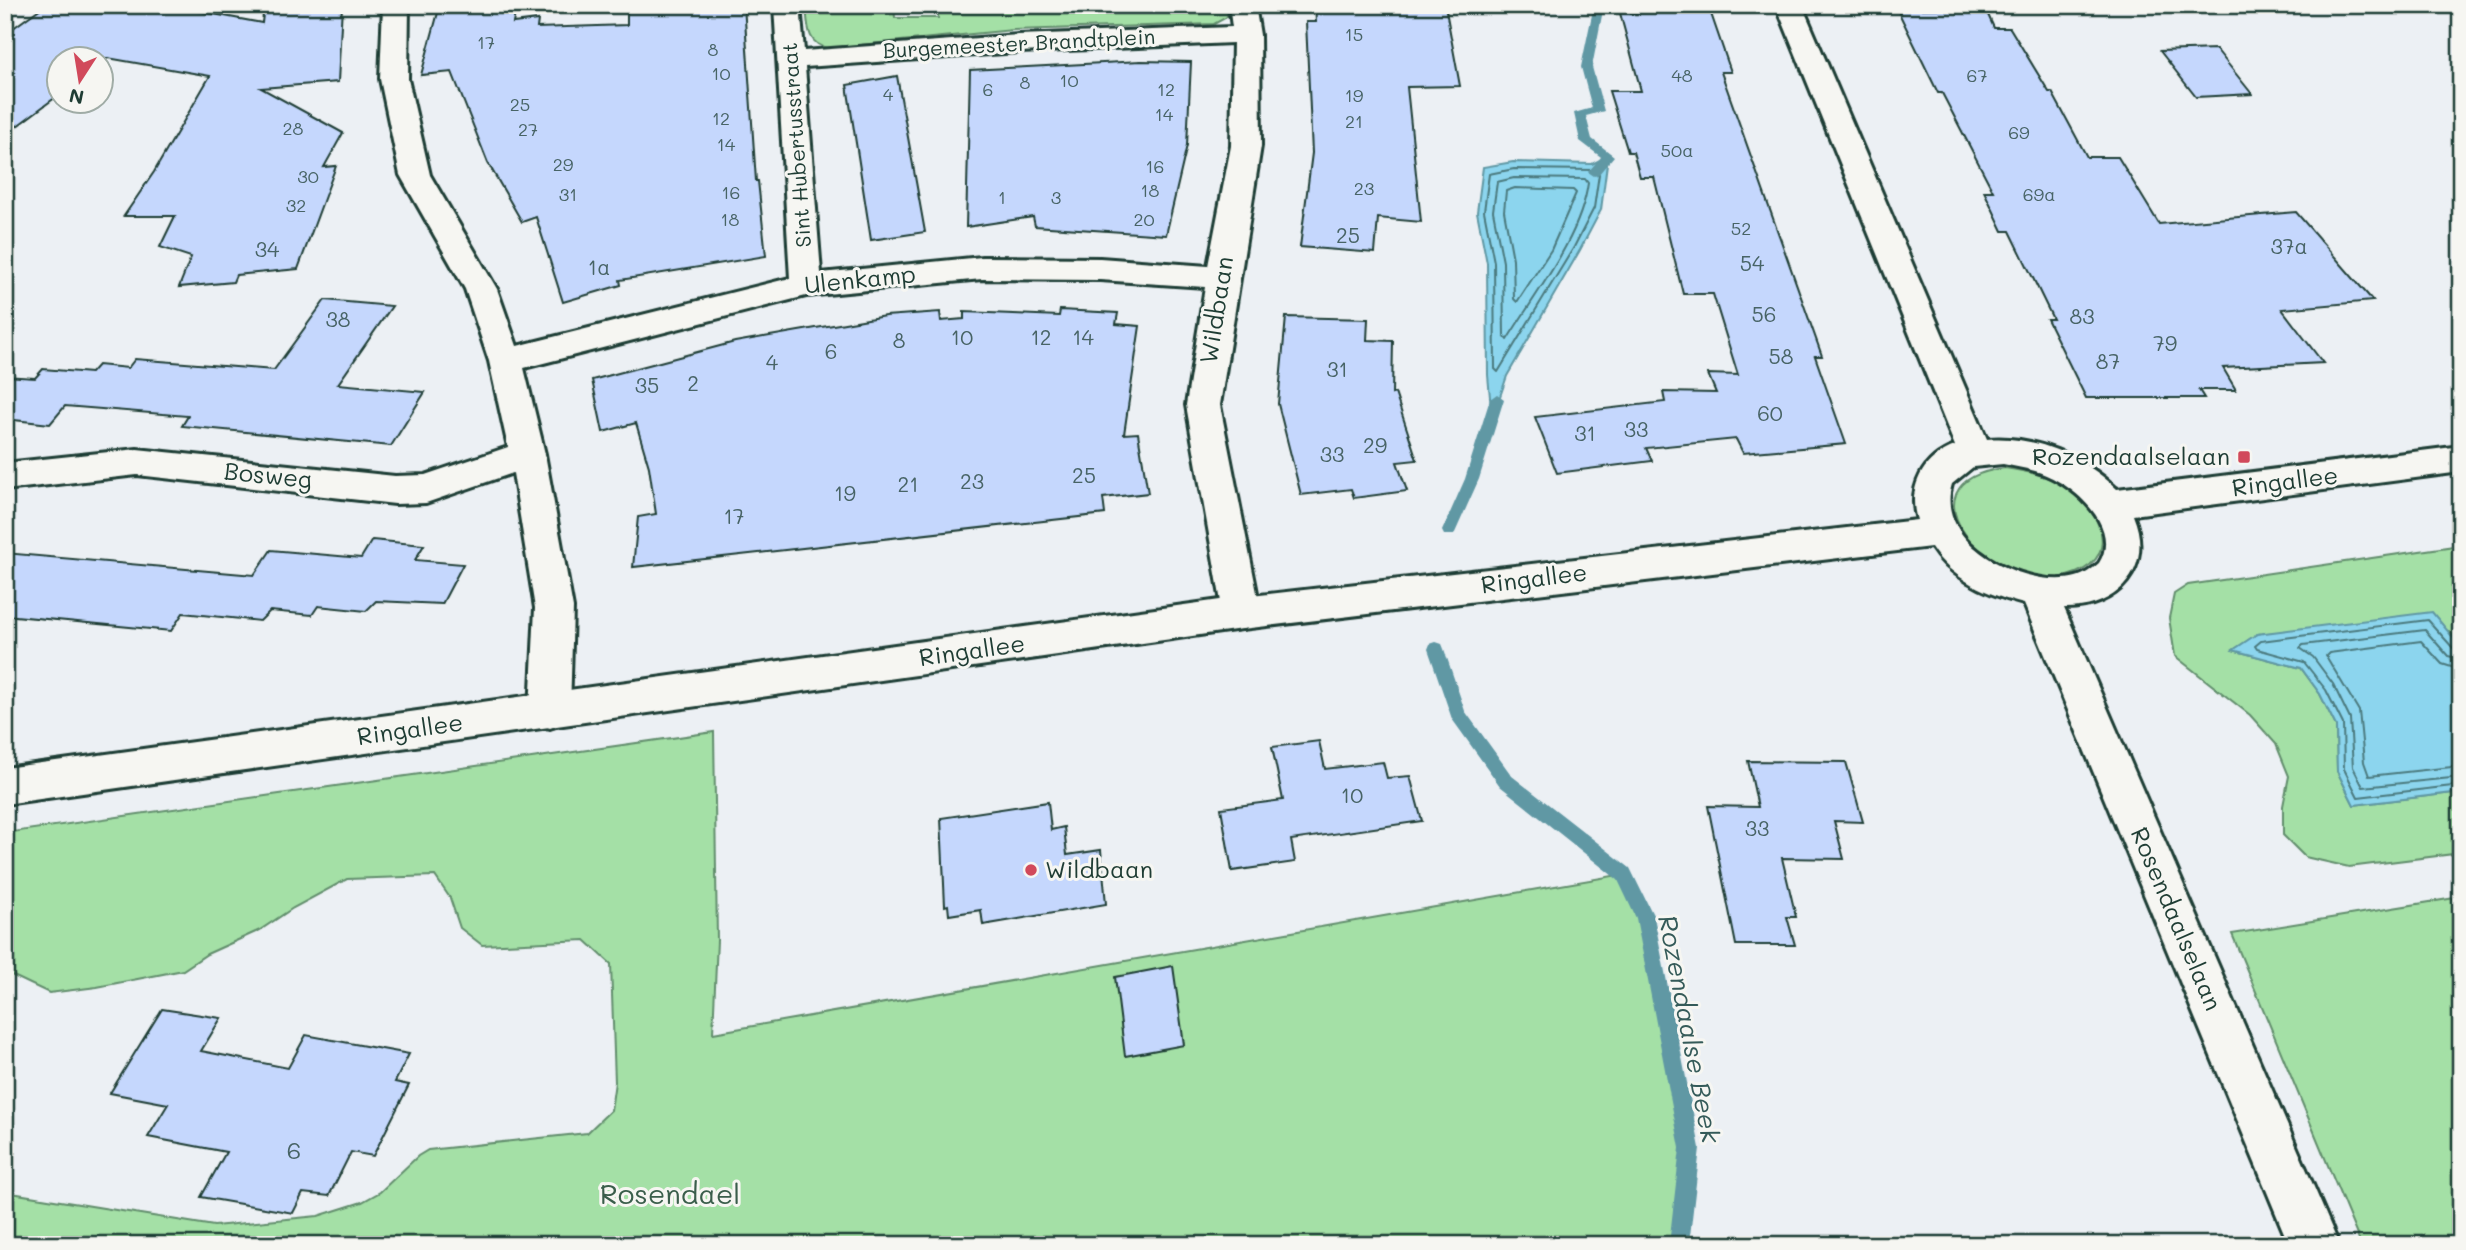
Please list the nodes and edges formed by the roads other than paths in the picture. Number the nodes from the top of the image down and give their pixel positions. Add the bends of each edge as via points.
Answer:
1 (396, 5) edge
2 (787, 5) edge
3 (1789, 5) edge
4 (1245, 20) edge
5 (791, 60) junction
6 (1222, 278) junction
7 (806, 285) junction
8 (506, 361) junction
9 (1975, 453) junction
10 (527, 454) junction
11 (2461, 459) edge
12 (5, 477) edge
13 (2110, 505) junction
14 (1940, 532) junction
15 (2038, 593) junction
16 (1242, 613) junction
17 (550, 711) junction
18 (5, 786) edge
19 (2314, 1245) edge

1 - 8 street via 394,79 415,176 481,289
2 - 5 street, Sint Hubertusstraat
3 - 9 street
4 - 5 street, Burgemeester Brandtplein
4 - 6 street, Wildbaan via 1246,146
5 - 7 street, Sint Hubertusstraat
6 - 7 street, Ulenkamp via 1100,269 982,268
6 - 16 street, Wildbaan via 1203,405
7 - 8 street, Ulenkamp
8 - 10 street
9 - 13 street via 2032,455 2089,484
9 - 14 street via 1957,459 1934,482 1932,515
10 - 12 street, Bosweg via 426,489 395,490 137,462
10 - 17 street via 554,608
11 - 13 street, Ringallee
13 - 15 street via 2124,533 2123,560 2107,582 2077,593
14 - 15 street via 1980,571
14 - 16 street, Ringallee
15 - 19 street, Rosendaalselaan
16 - 17 street, Ringallee
17 - 18 street, Ringallee

